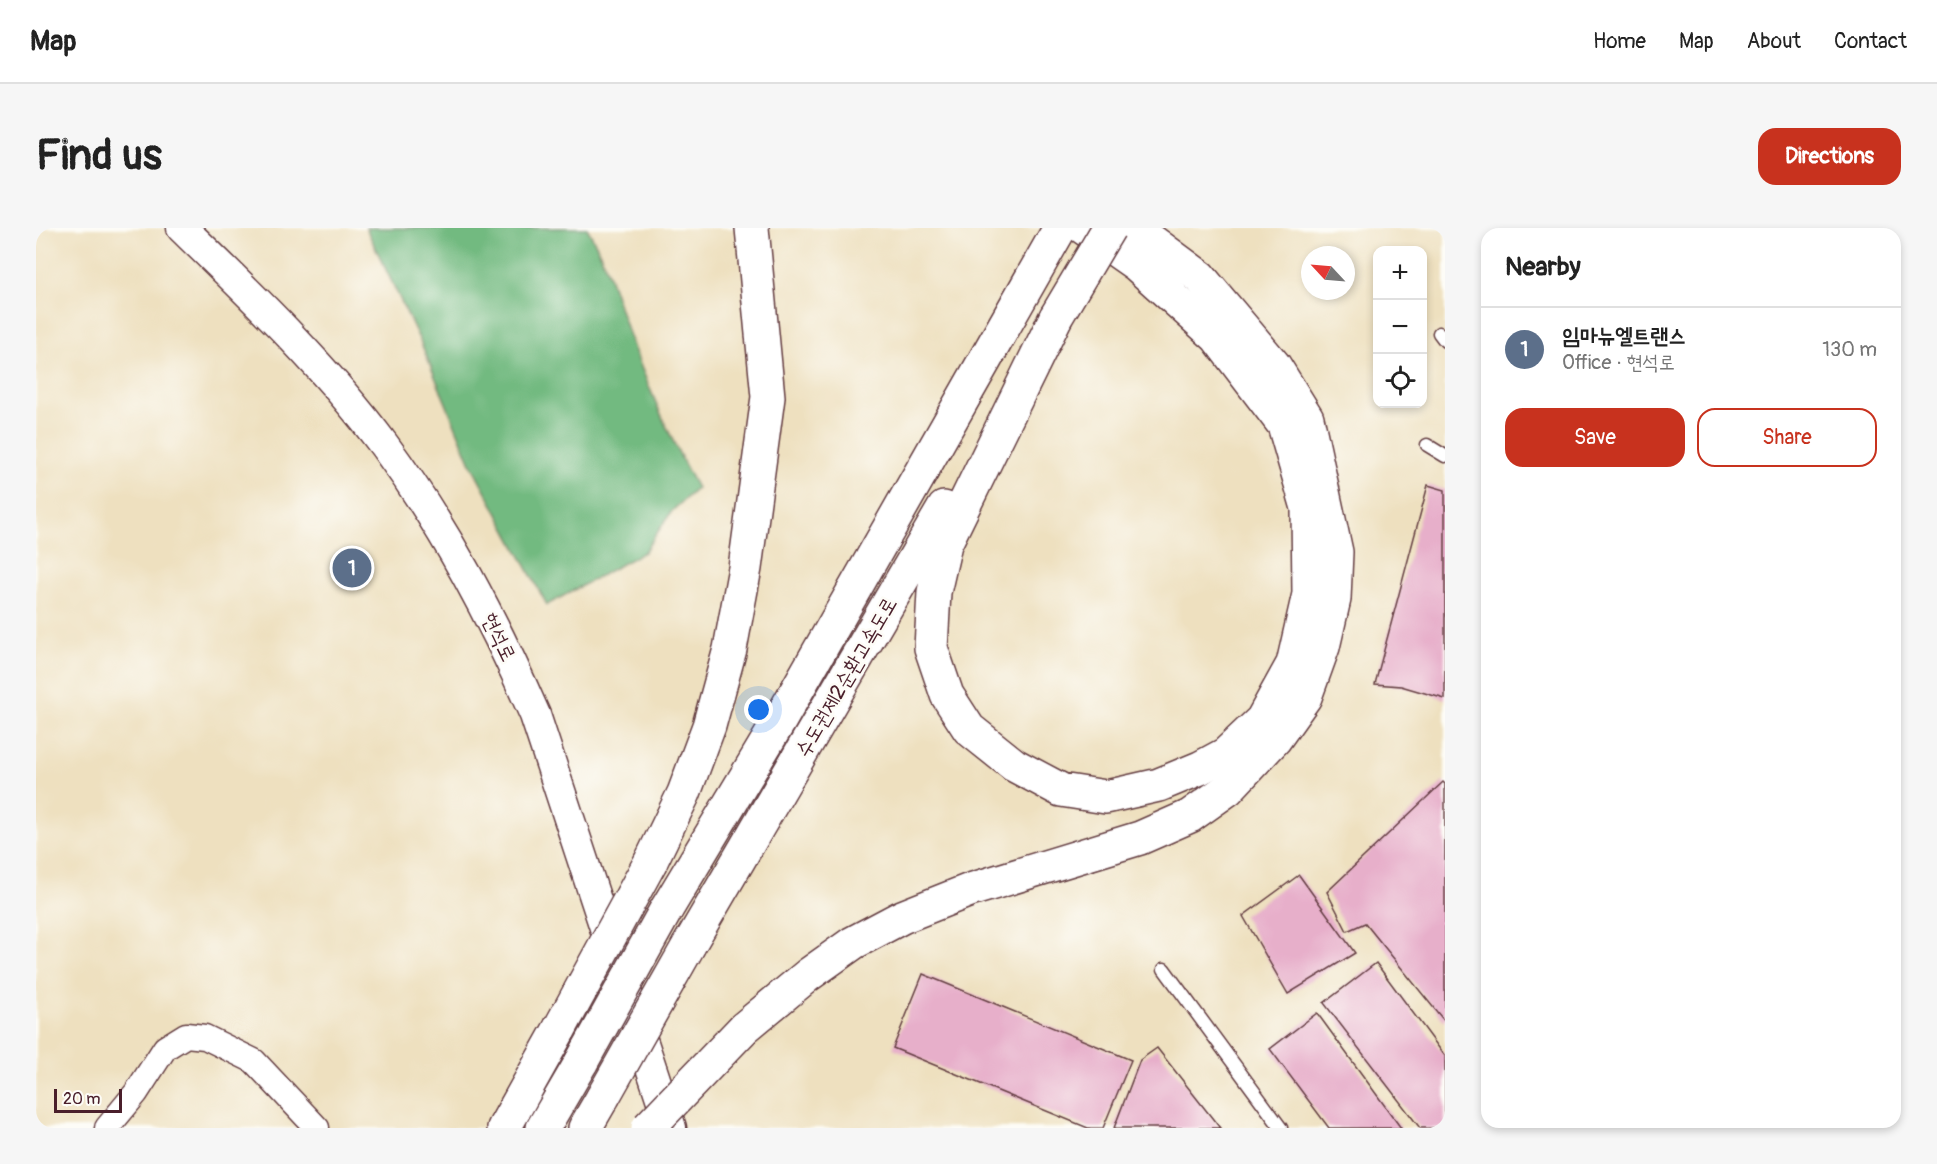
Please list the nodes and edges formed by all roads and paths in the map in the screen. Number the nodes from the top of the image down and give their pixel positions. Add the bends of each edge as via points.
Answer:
1 (182, 228) edge
2 (752, 228) edge
3 (1060, 228) edge
4 (1084, 228) edge
5 (1108, 228) edge
6 (1134, 228) edge
7 (1056, 317) junction
8 (1427, 445) dead end
9 (1445, 456) edge
10 (1164, 969) dead end
11 (107, 1128) edge
12 (317, 1128) edge
13 (504, 1128) edge
14 (543, 1128) edge
15 (585, 1128) edge
16 (648, 1128) edge
17 (671, 1128) edge
18 (1281, 1128) edge

1 - 17 street, 현석로 via 344,395 407,477 460,559 535,715
2 - 13 highway, bridge via 768,397 745,568 730,649 709,726 684,793 651,861
3 - 14 highway, 수도권제2순환고속도로, bridge
4 - 7 highway via 1137,265 1217,337 1284,425 1308,508 1309,594 1293,664 1262,720 1226,754 1200,768 1159,785 1106,797 1061,790 1014,765 969,729 947,695 931,648 934,592 945,544
5 - 7 highway, 수도권제2순환고속도로, bridge
6 - 16 highway, bridge via 1200,277 1274,365 1307,418 1336,552 1334,599 1305,696 1275,739 1228,789 1190,816 1140,838 970,890 902,917 853,944 744,1028
7 - 15 highway, 수도권제2순환고속도로, bridge
8 - 9 lane
10 - 18 lane
11 - 12 street via 165,1048 186,1035 205,1037 254,1061

